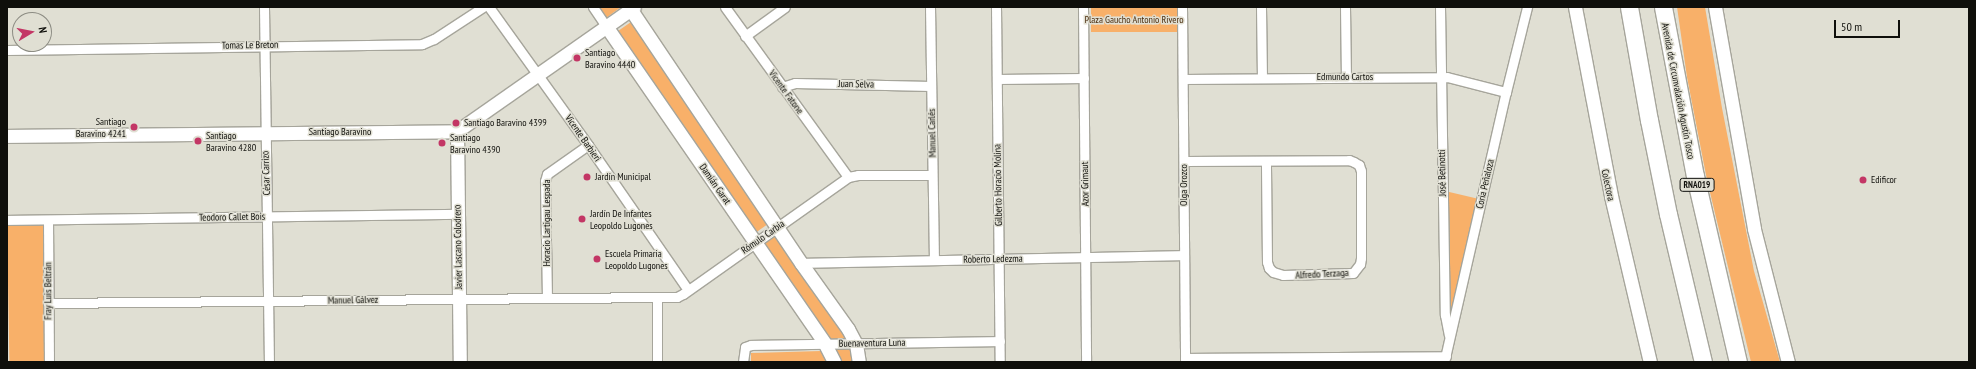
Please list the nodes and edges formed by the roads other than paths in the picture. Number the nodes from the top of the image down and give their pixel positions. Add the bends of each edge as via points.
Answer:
1 (264, 7) edge
2 (483, 7) edge
3 (489, 7) edge
4 (593, 7) edge
5 (725, 7) edge
6 (785, 7) edge
7 (930, 7) edge
8 (996, 7) edge
9 (1083, 7) edge
10 (1182, 7) edge
11 (1261, 7) edge
12 (1346, 7) edge
13 (1440, 7) edge
14 (1527, 7) edge
15 (1575, 7) edge
16 (1629, 7) edge
17 (1663, 7) edge
18 (1715, 7) edge
19 (631, 8) edge
20 (606, 26) junction
21 (746, 36) junction
22 (264, 45) junction
23 (7, 50) edge
24 (538, 74) junction
25 (1346, 77) junction
26 (1440, 77) junction
27 (1084, 78) junction
28 (1262, 78) junction
29 (997, 79) junction
30 (1183, 79) junction
31 (932, 86) junction
32 (782, 87) junction
33 (1506, 92) junction
34 (457, 131) junction
35 (265, 133) junction
36 (7, 136) edge
37 (588, 145) junction
38 (1184, 161) junction
39 (1266, 161) junction
40 (932, 175) junction
41 (848, 177) junction
42 (458, 214) junction
43 (268, 216) junction
44 (7, 220) edge
45 (48, 220) junction
46 (778, 227) junction
47 (755, 242) junction
48 (1184, 255) junction
49 (1085, 257) junction
50 (999, 259) junction
51 (934, 260) junction
52 (802, 263) junction
53 (688, 290) junction
54 (657, 297) junction
55 (547, 298) junction
56 (459, 299) junction
57 (268, 301) junction
58 (48, 303) junction
59 (1450, 338) junction
60 (1000, 341) junction
61 (825, 344) junction
62 (856, 344) junction
63 (1445, 359) edge
64 (1185, 360) edge
65 (49, 362) edge
66 (269, 362) edge
67 (460, 362) edge
68 (657, 362) edge
69 (743, 362) edge
70 (834, 362) edge
71 (859, 362) edge
72 (1000, 362) edge
73 (1086, 362) edge
74 (1650, 362) edge
75 (1704, 362) edge
76 (1738, 362) edge
77 (1788, 362) edge

1 - 22 street, César Carrizo
2 - 22 street, Tomas Le Breton via 422,44
3 - 24 street, Vicente Barbieri
4 - 20 street, Damián Garat
5 - 21 street, Vicente Fatone
6 - 21 street
7 - 31 street, Manuel Carlés
8 - 29 street, Gilberto Horacio Molina
9 - 27 street, Azor Grimaut
10 - 30 street, Olga Orozco
11 - 28 street
12 - 25 street
13 - 26 street, José Betinotti
14 - 33 street, Coria Peñaloza
15 - 74 main road, Colectora via 1611,196
16 - 75 highway, RNA019 via 1667,206
17 - 76 highway, Avenida de Circunvalación Agustín Tosco / RNA019 via 1698,191
18 - 77 main road via 1754,230
19 - 20 main road
19 - 46 main road
20 - 24 main road
20 - 47 main road, Damián Garat
21 - 32 street, Vicente Fatone
22 - 23 street, Tomas Le Breton
22 - 35 street, César Carrizo
24 - 34 main road
24 - 37 street, Vicente Barbieri
25 - 26 street, Edmundo Cartos
25 - 28 street, Edmundo Cartos
26 - 33 street, Edmundo Cartos via 1454,78
26 - 59 street, José Betinotti via 1445,315
27 - 29 street
27 - 49 street, Azor Grimaut
28 - 30 street, Edmundo Cartos
29 - 50 street, Gilberto Horacio Molina
30 - 38 street, Olga Orozco
31 - 32 street, Juan Selva via 795,83
31 - 40 street, Manuel Carlés
32 - 41 street, Vicente Fatone
33 - 59 street, Coria Peñaloza
34 - 35 main road, Santiago Baravino
34 - 42 main road, Javier Lascano Colodrero
35 - 36 main road, Santiago Baravino
35 - 43 street, César Carrizo
37 - 53 street, Vicente Barbieri
37 - 55 street, Horacio Lartigau Lespada via 547,174 545,181
38 - 39 street, Alfredo Terzaga
38 - 48 street, Olga Orozco
39 - 39 street, Alfredo Terzaga via 1349,160 1359,165 1361,258 1353,273 1283,275 1269,268
40 - 41 street, Rómulo Carbia
40 - 51 street, Manuel Carlés
41 - 46 street, Rómulo Carbia
42 - 43 street, Teodoro Callet Bois
42 - 56 main road, Javier Lascano Colodrero
43 - 45 street, Teodoro Callet Bois
43 - 57 street, César Carrizo
44 - 45 street, Teodoro Callet Bois
45 - 58 street, Fray Luis Beltrán
46 - 47 street, Rómulo Carbia
46 - 52 main road
47 - 53 street, Rómulo Carbia
47 - 61 main road, Damián Garat
48 - 49 street, Roberto Ledezma
48 - 64 street, Olga Orozco
49 - 50 street, Roberto Ledezma
49 - 73 street, Azor Grimaut
50 - 51 street, Roberto Ledezma
50 - 60 street, Gilberto Horacio Molina
51 - 52 street, Roberto Ledezma
52 - 62 main road via 848,328
53 - 54 street, Rómulo Carbia via 677,296
54 - 55 street, Manuel Gálvez
54 - 68 street
55 - 56 street, Manuel Gálvez
56 - 57 street, Manuel Gálvez
56 - 67 main road, Javier Lascano Colodrero
57 - 58 street, Manuel Gálvez
57 - 66 street, César Carrizo
58 - 65 street, Fray Luis Beltrán
59 - 63 street, Coria Peñaloza
60 - 62 street, Buenaventura Luna
60 - 72 street, Gilberto Horacio Molina
61 - 62 street, Buenaventura Luna
61 - 69 street, Buenaventura Luna via 750,345 745,347
61 - 70 main road, Damián Garat
62 - 71 main road
63 - 64 street

